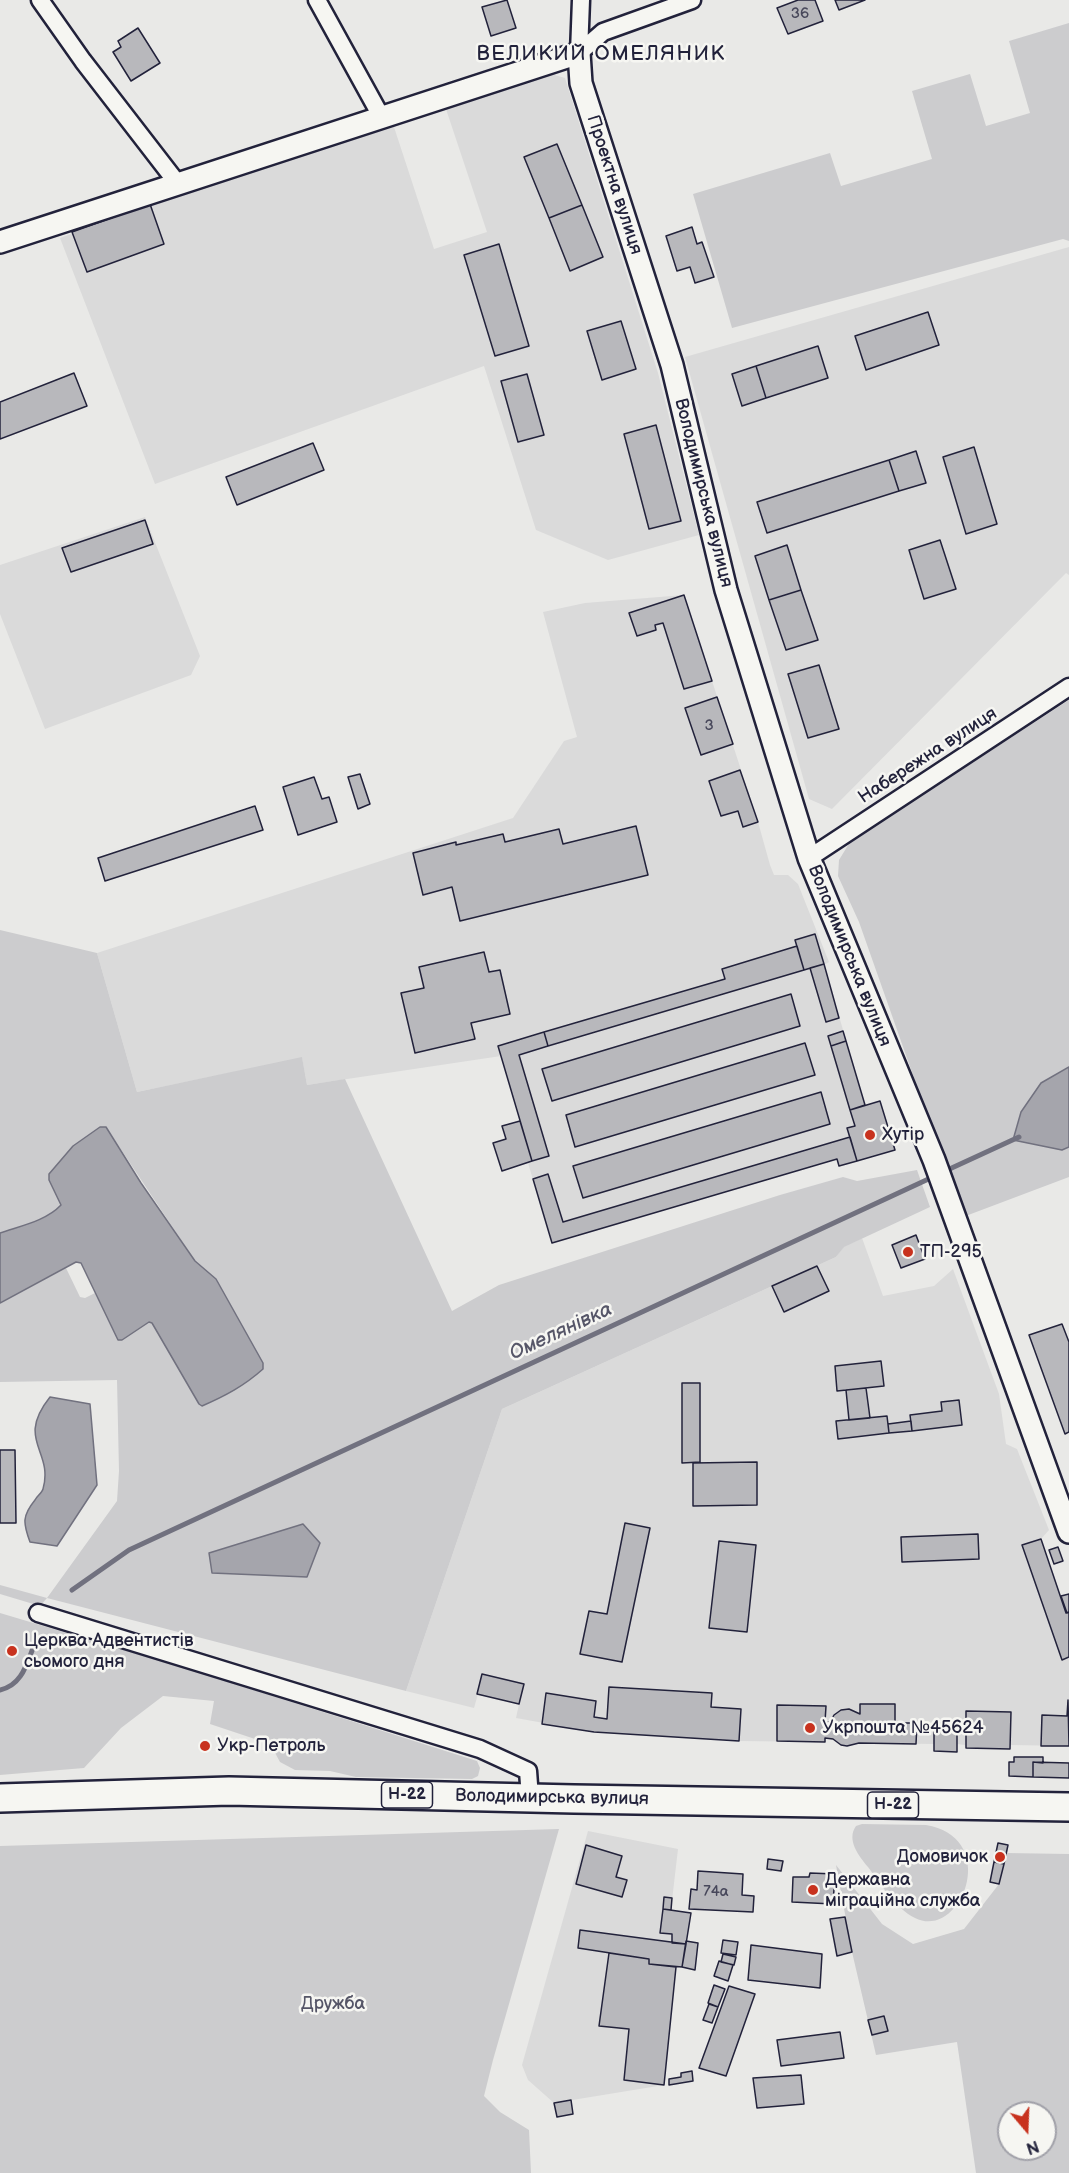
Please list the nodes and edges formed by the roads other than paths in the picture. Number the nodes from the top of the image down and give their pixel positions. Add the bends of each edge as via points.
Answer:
1 (40, 0) edge
2 (317, 0) edge
3 (581, 0) edge
4 (692, 0) edge
5 (579, 53) junction
6 (382, 118) junction
7 (178, 184) junction
8 (0, 242) edge
9 (672, 365) joint
10 (1069, 687) edge
11 (809, 858) junction
12 (1069, 1532) edge
13 (38, 1613) dead end
14 (0, 1798) edge
15 (530, 1798) junction
16 (1069, 1808) edge

1 - 7 street
2 - 6 street
3 - 5 street, Проектна вулиця
4 - 5 street via 603,32
5 - 6 street
5 - 9 street, Проектна вулиця via 581,83
6 - 7 street
7 - 8 street
9 - 11 street, Володимирська вулиця via 726,590
10 - 11 street, Набережна вулиця
11 - 12 street, Володимирська вулиця via 937,1170
13 - 15 street via 480,1749 528,1771
14 - 15 main road, Володимирська вулиця / Н-22 via 229,1791
15 - 16 main road, Володимирська вулиця / Н-22

